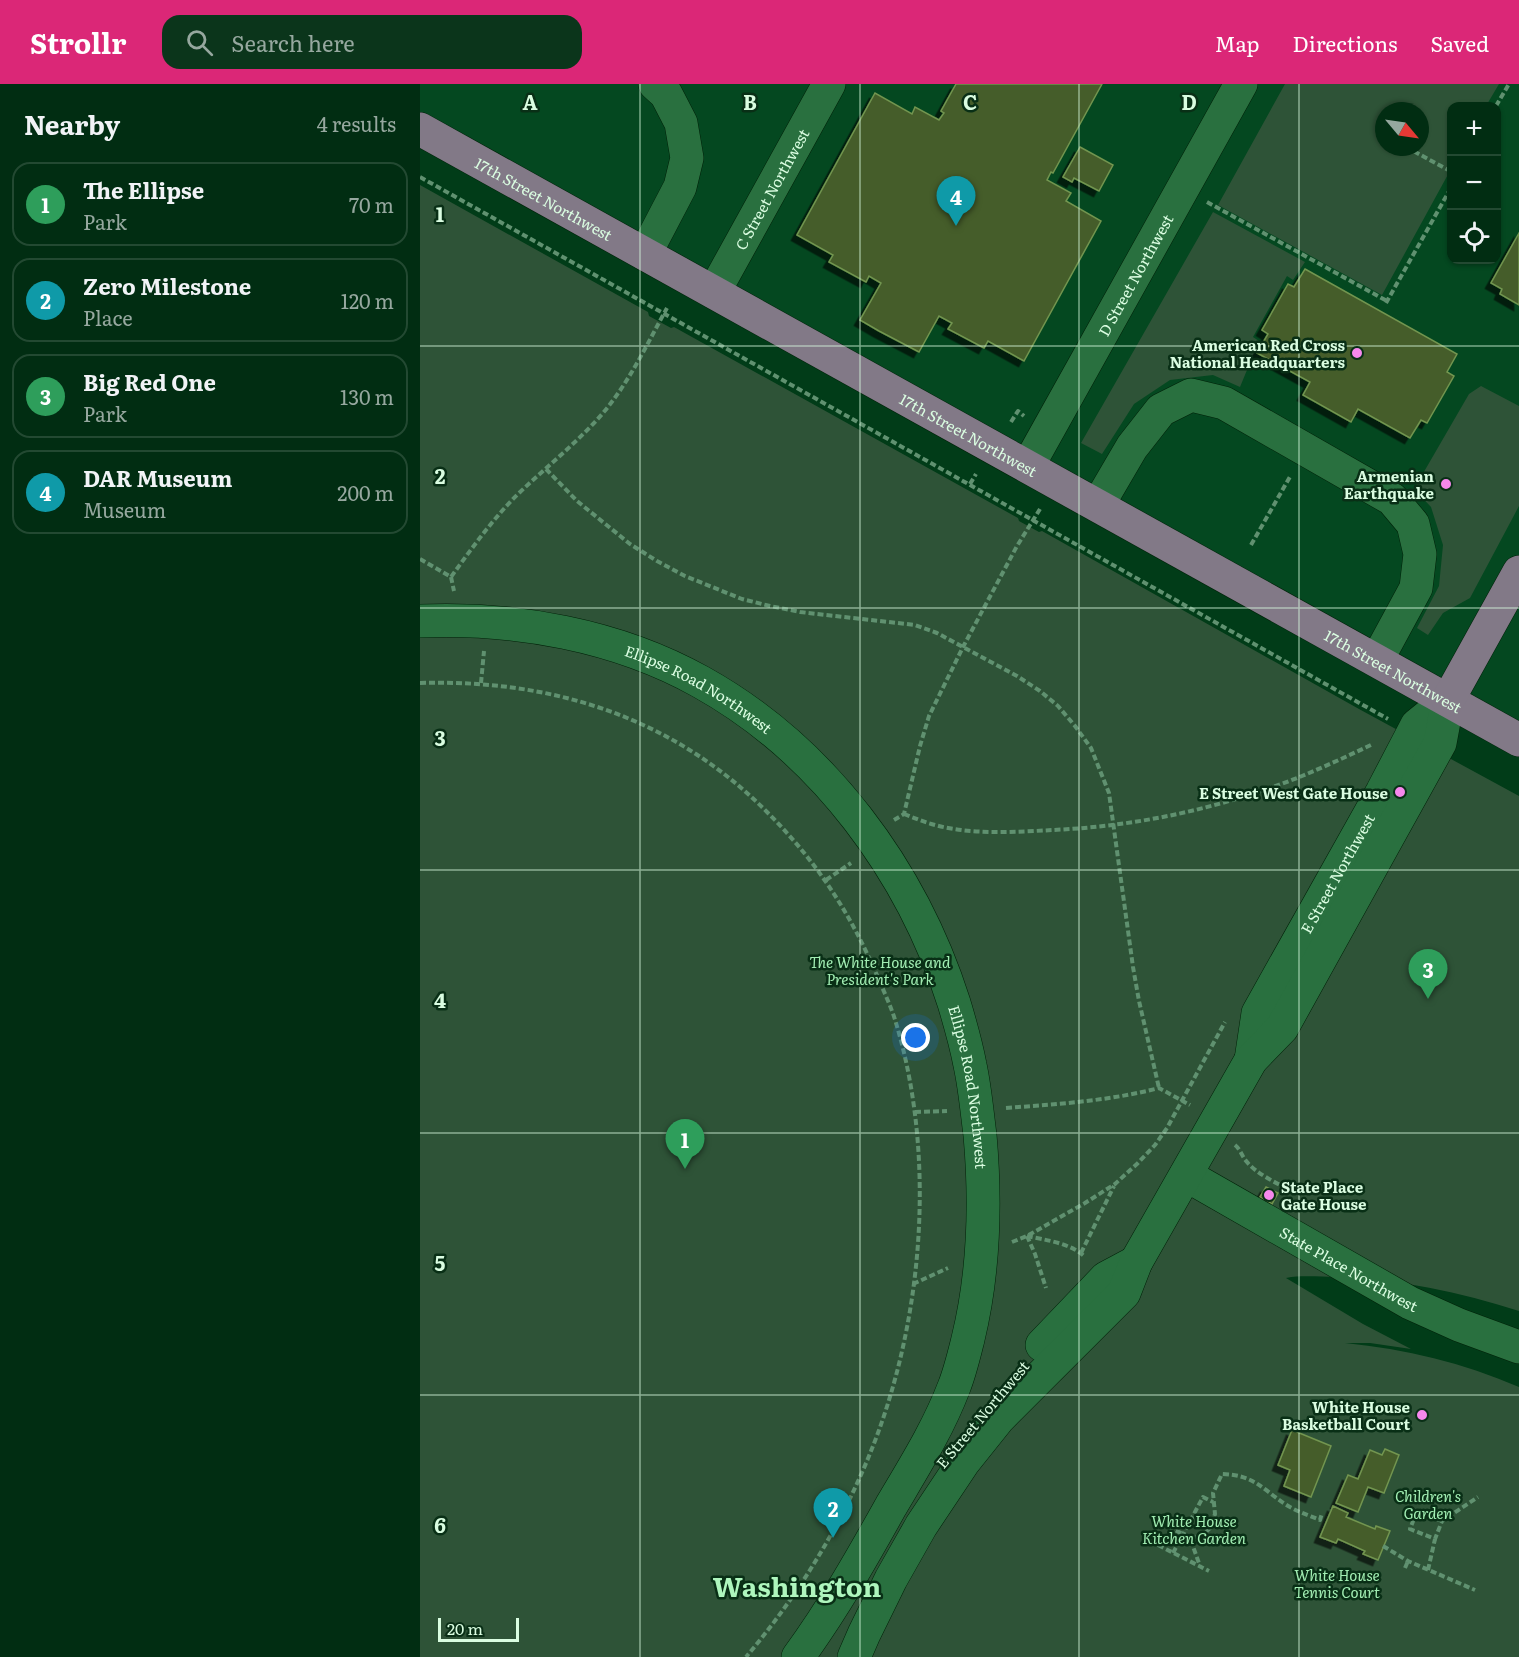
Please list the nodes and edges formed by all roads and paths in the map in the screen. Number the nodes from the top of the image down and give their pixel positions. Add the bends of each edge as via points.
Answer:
1 (656, 84) edge
2 (829, 84) edge
3 (1241, 84) edge
4 (1509, 84) edge
5 (1498, 102) edge
6 (420, 129) edge
7 (1423, 156) edge
8 (1447, 169) edge
9 (420, 177) edge
10 (1447, 195) edge
11 (1206, 201) dead end
12 (645, 254) junction
13 (714, 292) junction
14 (668, 308) dead end
15 (664, 314) junction
16 (1018, 411) dead end
17 (1011, 422) dead end
18 (1305, 450) junction
19 (1028, 466) junction
20 (546, 469) junction
21 (976, 474) dead end
22 (970, 484) junction
23 (1098, 505) junction
24 (1040, 509) dead end
25 (1033, 519) junction
26 (1251, 545) dead end
27 (420, 559) edge
28 (1519, 572) edge
29 (451, 577) junction
30 (454, 591) dead end
31 (420, 621) edge
32 (963, 647) junction
33 (484, 648) dead end
34 (1377, 660) junction
35 (420, 683) edge
36 (481, 684) junction
37 (1448, 700) junction
38 (1390, 720) dead end
39 (1382, 740) dead end
40 (1519, 740) edge
41 (904, 814) junction
42 (894, 820) dead end
43 (1114, 826) junction
44 (855, 860) dead end
45 (826, 880) junction
46 (1228, 1018) dead end
47 (1159, 1088) junction
48 (1182, 1100) junction
49 (1194, 1107) dead end
50 (1006, 1108) dead end
51 (947, 1111) dead end
52 (914, 1112) junction
53 (1230, 1141) dead end
54 (1186, 1175) junction
55 (1115, 1184) junction
56 (1289, 1190) dead end
57 (1027, 1236) junction
58 (1012, 1242) dead end
59 (1080, 1253) junction
60 (1088, 1261) dead end
61 (1136, 1262) junction
62 (948, 1268) dead end
63 (914, 1284) junction
64 (1046, 1288) dead end
65 (1519, 1347) edge
66 (1478, 1497) dead end
67 (1214, 1502) junction
68 (1322, 1513) dead end
69 (1442, 1521) junction
70 (1160, 1522) dead end
71 (1183, 1534) junction
72 (1190, 1538) junction
73 (1435, 1539) junction
74 (1150, 1541) dead end
75 (1383, 1546) dead end
76 (1173, 1553) junction
77 (1408, 1561) junction
78 (1200, 1566) junction
79 (1405, 1568) dead end
80 (1428, 1570) junction
81 (1209, 1571) dead end
82 (1475, 1590) dead end
83 (746, 1657) edge
84 (798, 1657) edge
85 (827, 1657) edge
86 (854, 1657) edge

1 - 12 street via 666,93 681,123 687,158 680,187
2 - 13 street, C Street Northwest
3 - 19 street, D Street Northwest
4 - 5 path
6 - 12 main road, 17th Street Northwest
7 - 8 path
9 - 15 path
10 - 11 path via 1386,302
12 - 13 main road, 17th Street Northwest
13 - 19 main road, 17th Street Northwest
14 - 15 path
15 - 20 path via 629,378 604,411
15 - 22 path
16 - 17 path
18 - 23 street via 1224,403 1191,395 1161,410 1132,447
18 - 26 path
18 - 34 street via 1392,499 1413,524 1420,554 1416,588
19 - 23 main road, 17th Street Northwest
20 - 29 path via 486,528
20 - 32 path via 577,501 630,544 713,588 800,612 915,625
21 - 22 path
22 - 25 path
23 - 34 main road, 17th Street Northwest
24 - 25 path
25 - 32 path
25 - 38 path
27 - 29 path
28 - 37 main road, E Street Northwest
29 - 30 path
31 - 84 street, Ellipse Road Northwest via 488,622 573,634 657,662 737,704 801,756 858,819 915,907 942,969 970,1062 981,1150 982,1245 968,1337 955,1384 927,1445 842,1592
32 - 41 path via 929,716
32 - 43 path via 1040,691 1076,726 1101,770
33 - 36 path
34 - 37 main road, 17th Street Northwest
35 - 36 path
36 - 45 path via 569,697 627,717 671,739 716,767 755,799
37 - 40 main road, 17th Street Northwest
37 - 54 street, E Street Northwest via 1440,743 1376,831 1282,1028 1251,1060
39 - 43 path via 1233,801
41 - 42 path
41 - 43 path via 936,826 998,832
43 - 47 path via 1133,967
44 - 45 path
45 - 52 path via 860,937 896,1023
46 - 48 path
47 - 48 path
47 - 50 path via 1088,1102
48 - 49 path
48 - 55 path via 1155,1145
51 - 52 path
52 - 63 path via 919,1220
53 - 56 path via 1246,1162
54 - 61 street, E Street Northwest
54 - 65 street, State Place Northwest via 1410,1303
55 - 57 path
55 - 59 path
57 - 58 path
57 - 59 path
57 - 64 path
59 - 60 path
61 - 85 street, E Street Northwest via 1106,1278 995,1393 954,1443 894,1532
61 - 86 street, E Street Northwest via 1124,1293 999,1418 963,1463 921,1526
62 - 63 path
63 - 83 path via 895,1377 855,1488 801,1585
66 - 69 path
67 - 68 path via 1213,1493 1222,1474 1236,1475 1258,1483 1286,1505 1320,1520
67 - 71 path via 1203,1497
67 - 72 path via 1210,1528 1203,1535
69 - 73 path
69 - 73 path via 1417,1511 1410,1529
70 - 71 path
71 - 72 path
71 - 76 path
72 - 78 path
73 - 80 path
74 - 76 path
75 - 77 path
76 - 78 path
77 - 79 path
77 - 80 path
78 - 81 path
80 - 82 path

